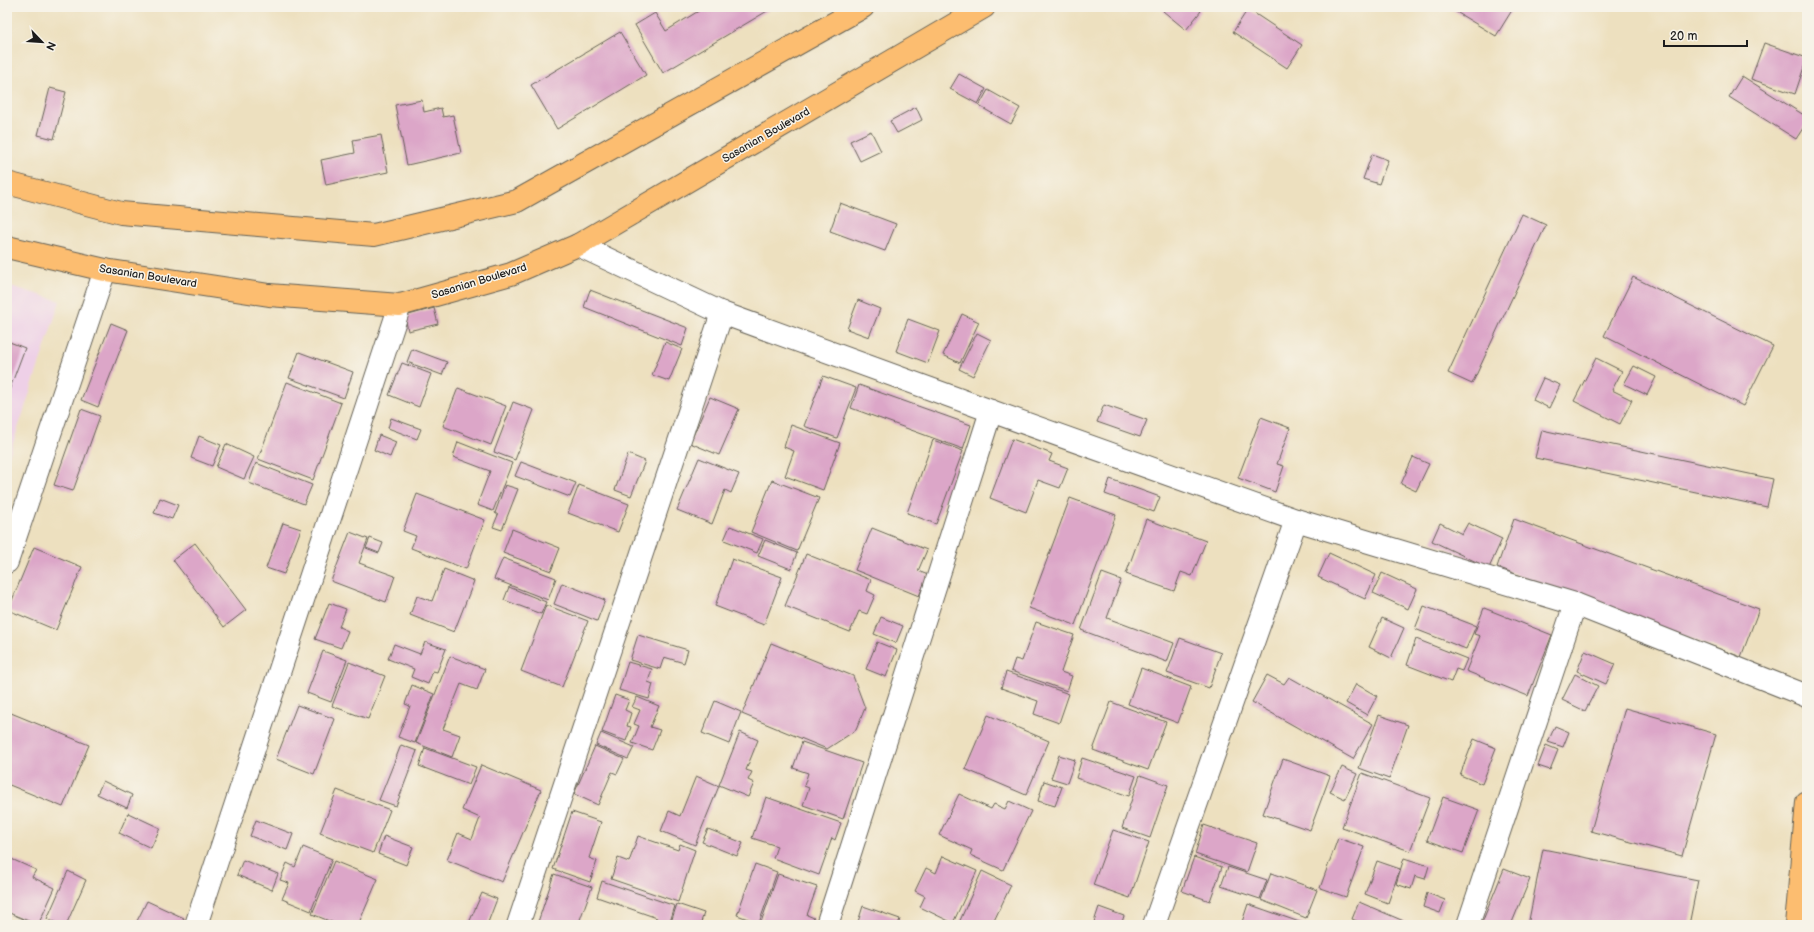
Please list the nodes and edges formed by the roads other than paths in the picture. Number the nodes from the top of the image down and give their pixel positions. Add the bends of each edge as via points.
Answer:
1 (863, 7) edge
2 (984, 7) edge
3 (7, 183) edge
4 (578, 245) junction
5 (7, 247) edge
6 (104, 270) junction
7 (400, 305) junction
8 (722, 312) junction
9 (991, 411) junction
10 (1296, 520) junction
11 (7, 562) edge
12 (1574, 604) junction
13 (1807, 696) edge
14 (1807, 802) edge
15 (196, 925) edge
16 (518, 925) edge
17 (827, 925) edge
18 (1154, 925) edge
19 (1468, 925) edge
20 (1796, 925) edge

1 - 3 highway via 517,201 374,235 121,213
2 - 4 highway, Sasanian Boulevard
4 - 7 highway, Sasanian Boulevard via 511,274
4 - 8 street
5 - 6 highway, Sasanian Boulevard
6 - 7 highway, Sasanian Boulevard via 269,295
6 - 11 street
7 - 15 street
8 - 9 street
8 - 16 street
9 - 10 street
9 - 17 street
10 - 12 street
10 - 18 street
12 - 13 street
12 - 19 street
14 - 20 highway

